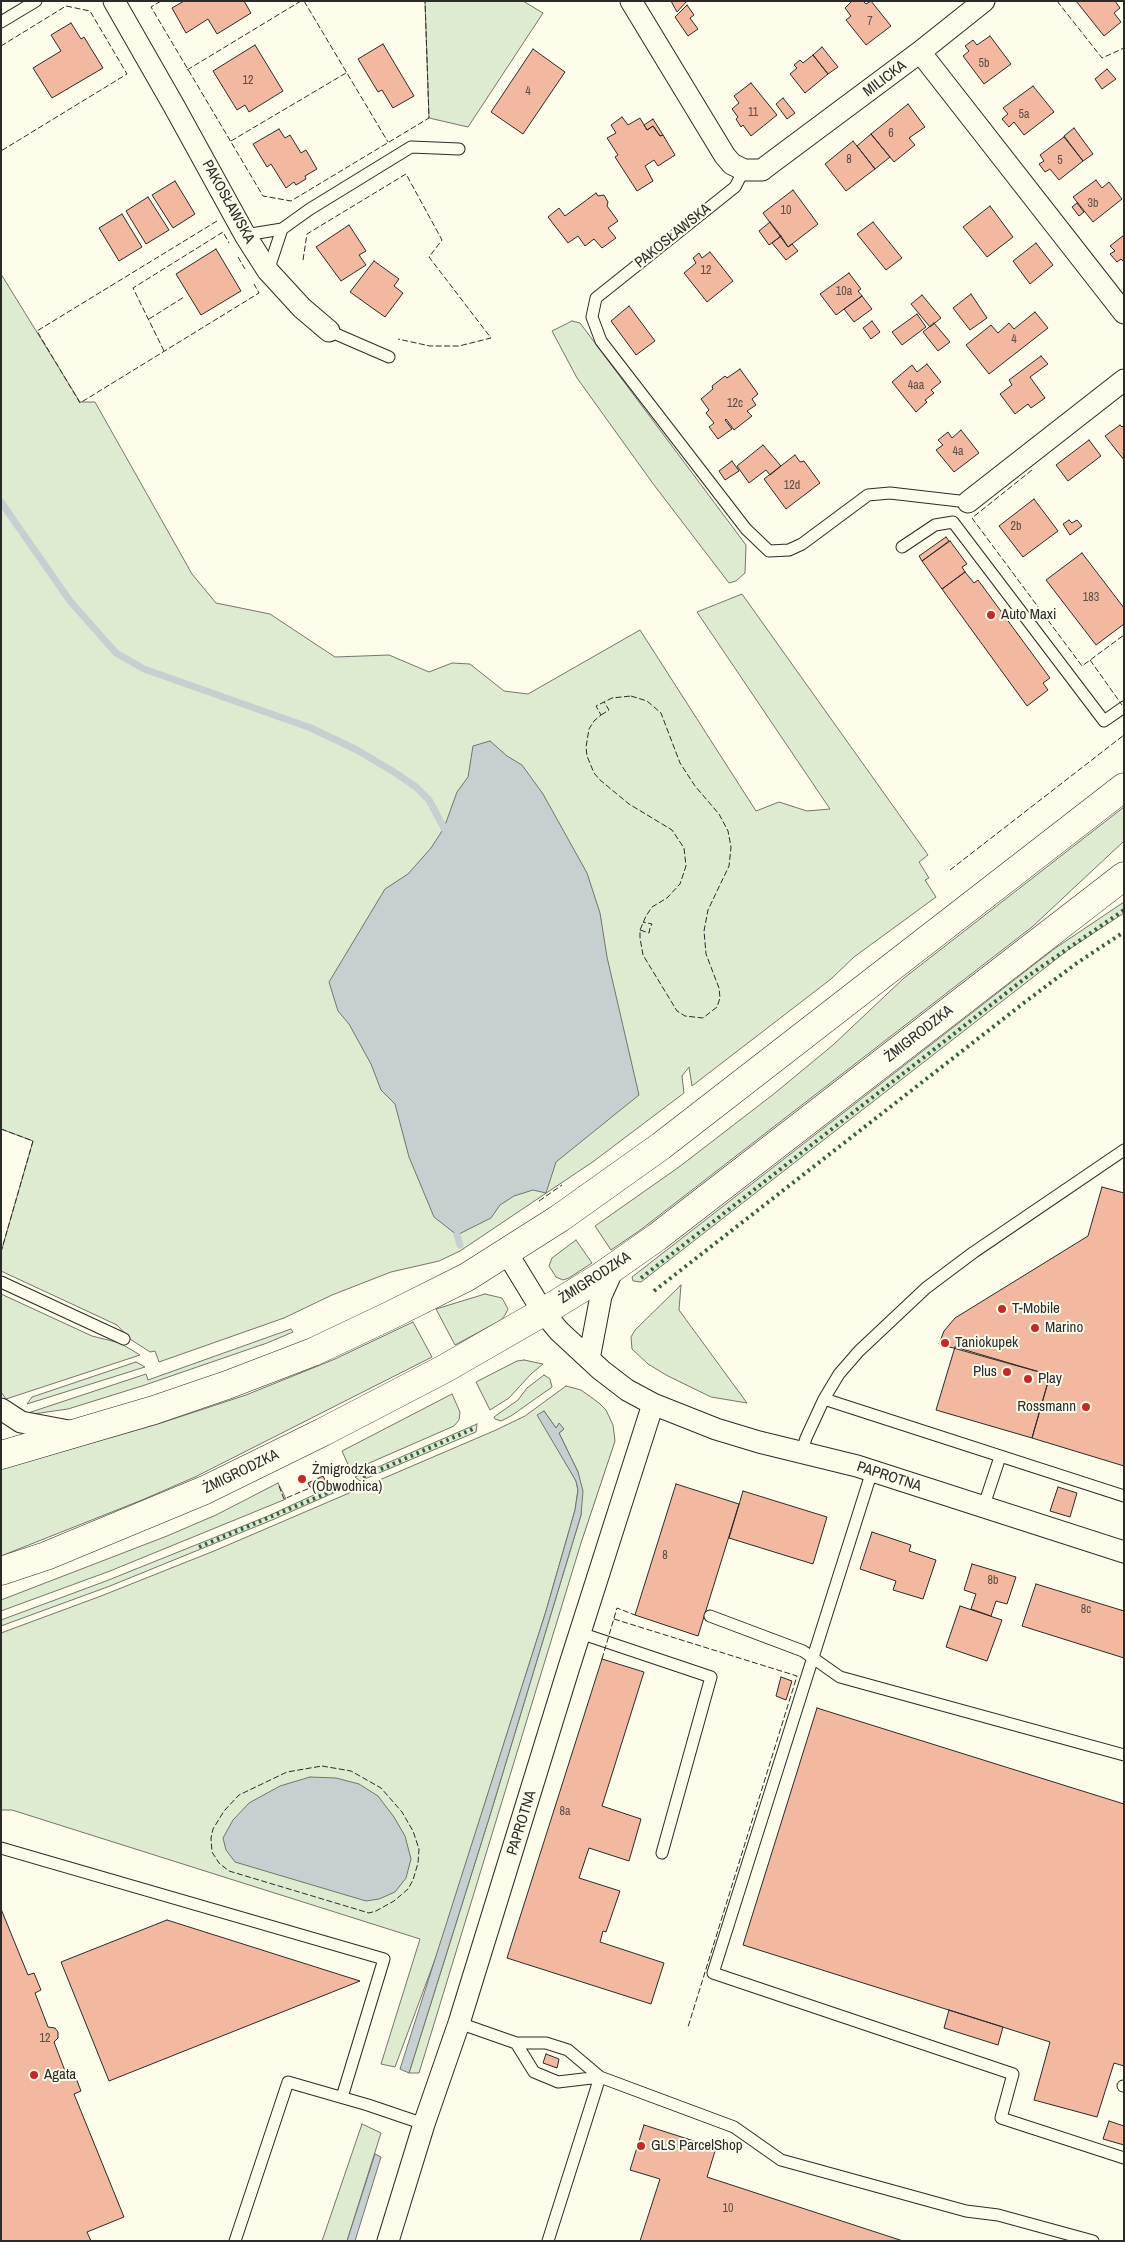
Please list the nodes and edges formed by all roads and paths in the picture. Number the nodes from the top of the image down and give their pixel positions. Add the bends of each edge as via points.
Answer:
1 (36, 1) edge
2 (114, 1) edge
3 (631, 1) edge
4 (984, 1) edge
5 (1, 22) edge
6 (920, 52) junction
7 (459, 149) dead end
8 (744, 170) junction
9 (282, 229) junction
10 (245, 236) junction
11 (268, 272) junction
12 (1124, 313) edge
13 (329, 331) joint
14 (389, 357) dead end
15 (1124, 380) edge
16 (968, 502) joint
17 (902, 547) dead end
18 (1124, 707) edge
19 (1124, 787) edge
20 (1124, 876) edge
21 (1124, 1150) edge
22 (506, 1253) junction
23 (614, 1267) junction
24 (1, 1282) edge
25 (543, 1312) junction
26 (124, 1339) dead end
27 (590, 1359) junction
28 (824, 1399) junction
29 (653, 1404) junction
30 (1, 1409) edge
31 (77, 1432) junction
32 (802, 1451) junction
33 (1, 1455) edge
34 (1000, 1457) junction
35 (872, 1471) junction
36 (1124, 1496) edge
37 (983, 1508) junction
38 (1124, 1552) edge
39 (1, 1572) edge
40 (710, 1616) dead end
41 (580, 1633) junction
42 (814, 1658) junction
43 (1124, 1755) edge
44 (1, 1848) edge
45 (662, 1853) dead end
46 (460, 2023) junction
47 (516, 2043) junction
48 (600, 2077) junction
49 (342, 2098) junction
50 (424, 2124) junction
51 (1124, 2158) edge
52 (235, 2241) edge
53 (388, 2241) edge
54 (548, 2241) edge
55 (1093, 2241) edge

1 - 5 lane
2 - 10 street, PAKOSŁAWSKA
3 - 8 street via 725,156
4 - 6 street
6 - 8 street, MILICKA via 768,166 762,170
6 - 12 street, MILICKA
7 - 9 lane via 411,147
8 - 16 lane, PAKOSŁAWSKA via 735,187 596,298 592,317 602,341 746,529 769,551 790,550 802,544 868,495 890,493
9 - 10 lane
9 - 11 lane
10 - 11 street, PAKOSŁAWSKA
11 - 13 street, PAKOSŁAWSKA
13 - 14 lane, PAKOSŁAWSKA
15 - 16 street
17 - 18 lane via 934,525 953,522 1104,721
19 - 22 main road via 661,1146
20 - 23 main road, ŻMIGRODZKA
21 - 28 lane via 926,1288 854,1356
22 - 25 street, PAPROTNA
22 - 31 main road via 422,1300 313,1352 228,1385
23 - 25 main road, ŻMIGRODZKA
23 - 27 street via 601,1296
24 - 26 lane
25 - 27 street, PAPROTNA
25 - 39 main road, ŻMIGRODZKA via 444,1369 205,1490
27 - 29 street, PAPROTNA via 627,1390
28 - 32 lane
28 - 34 lane
29 - 32 street, PAPROTNA via 759,1442
29 - 41 street, PAPROTNA
30 - 31 street via 20,1422
31 - 33 main road
32 - 35 street, PAPROTNA
34 - 36 lane
34 - 37 lane
35 - 37 street, PAPROTNA
35 - 42 lane
37 - 38 street, PAPROTNA
40 - 42 lane
41 - 45 lane via 711,1677
41 - 46 street, PAPROTNA
42 - 43 lane via 840,1677
42 - 51 lane via 712,1974 1014,2074 1001,2118
44 - 49 lane via 384,1960
46 - 47 lane
46 - 50 street, PAPROTNA
47 - 48 lane via 546,2043 568,2050
47 - 48 lane via 534,2072 558,2082
48 - 54 lane
48 - 55 lane via 734,2126 781,2160 966,2211 998,2215
49 - 50 lane
49 - 52 lane via 288,2082
50 - 53 street, PAPROTNA

